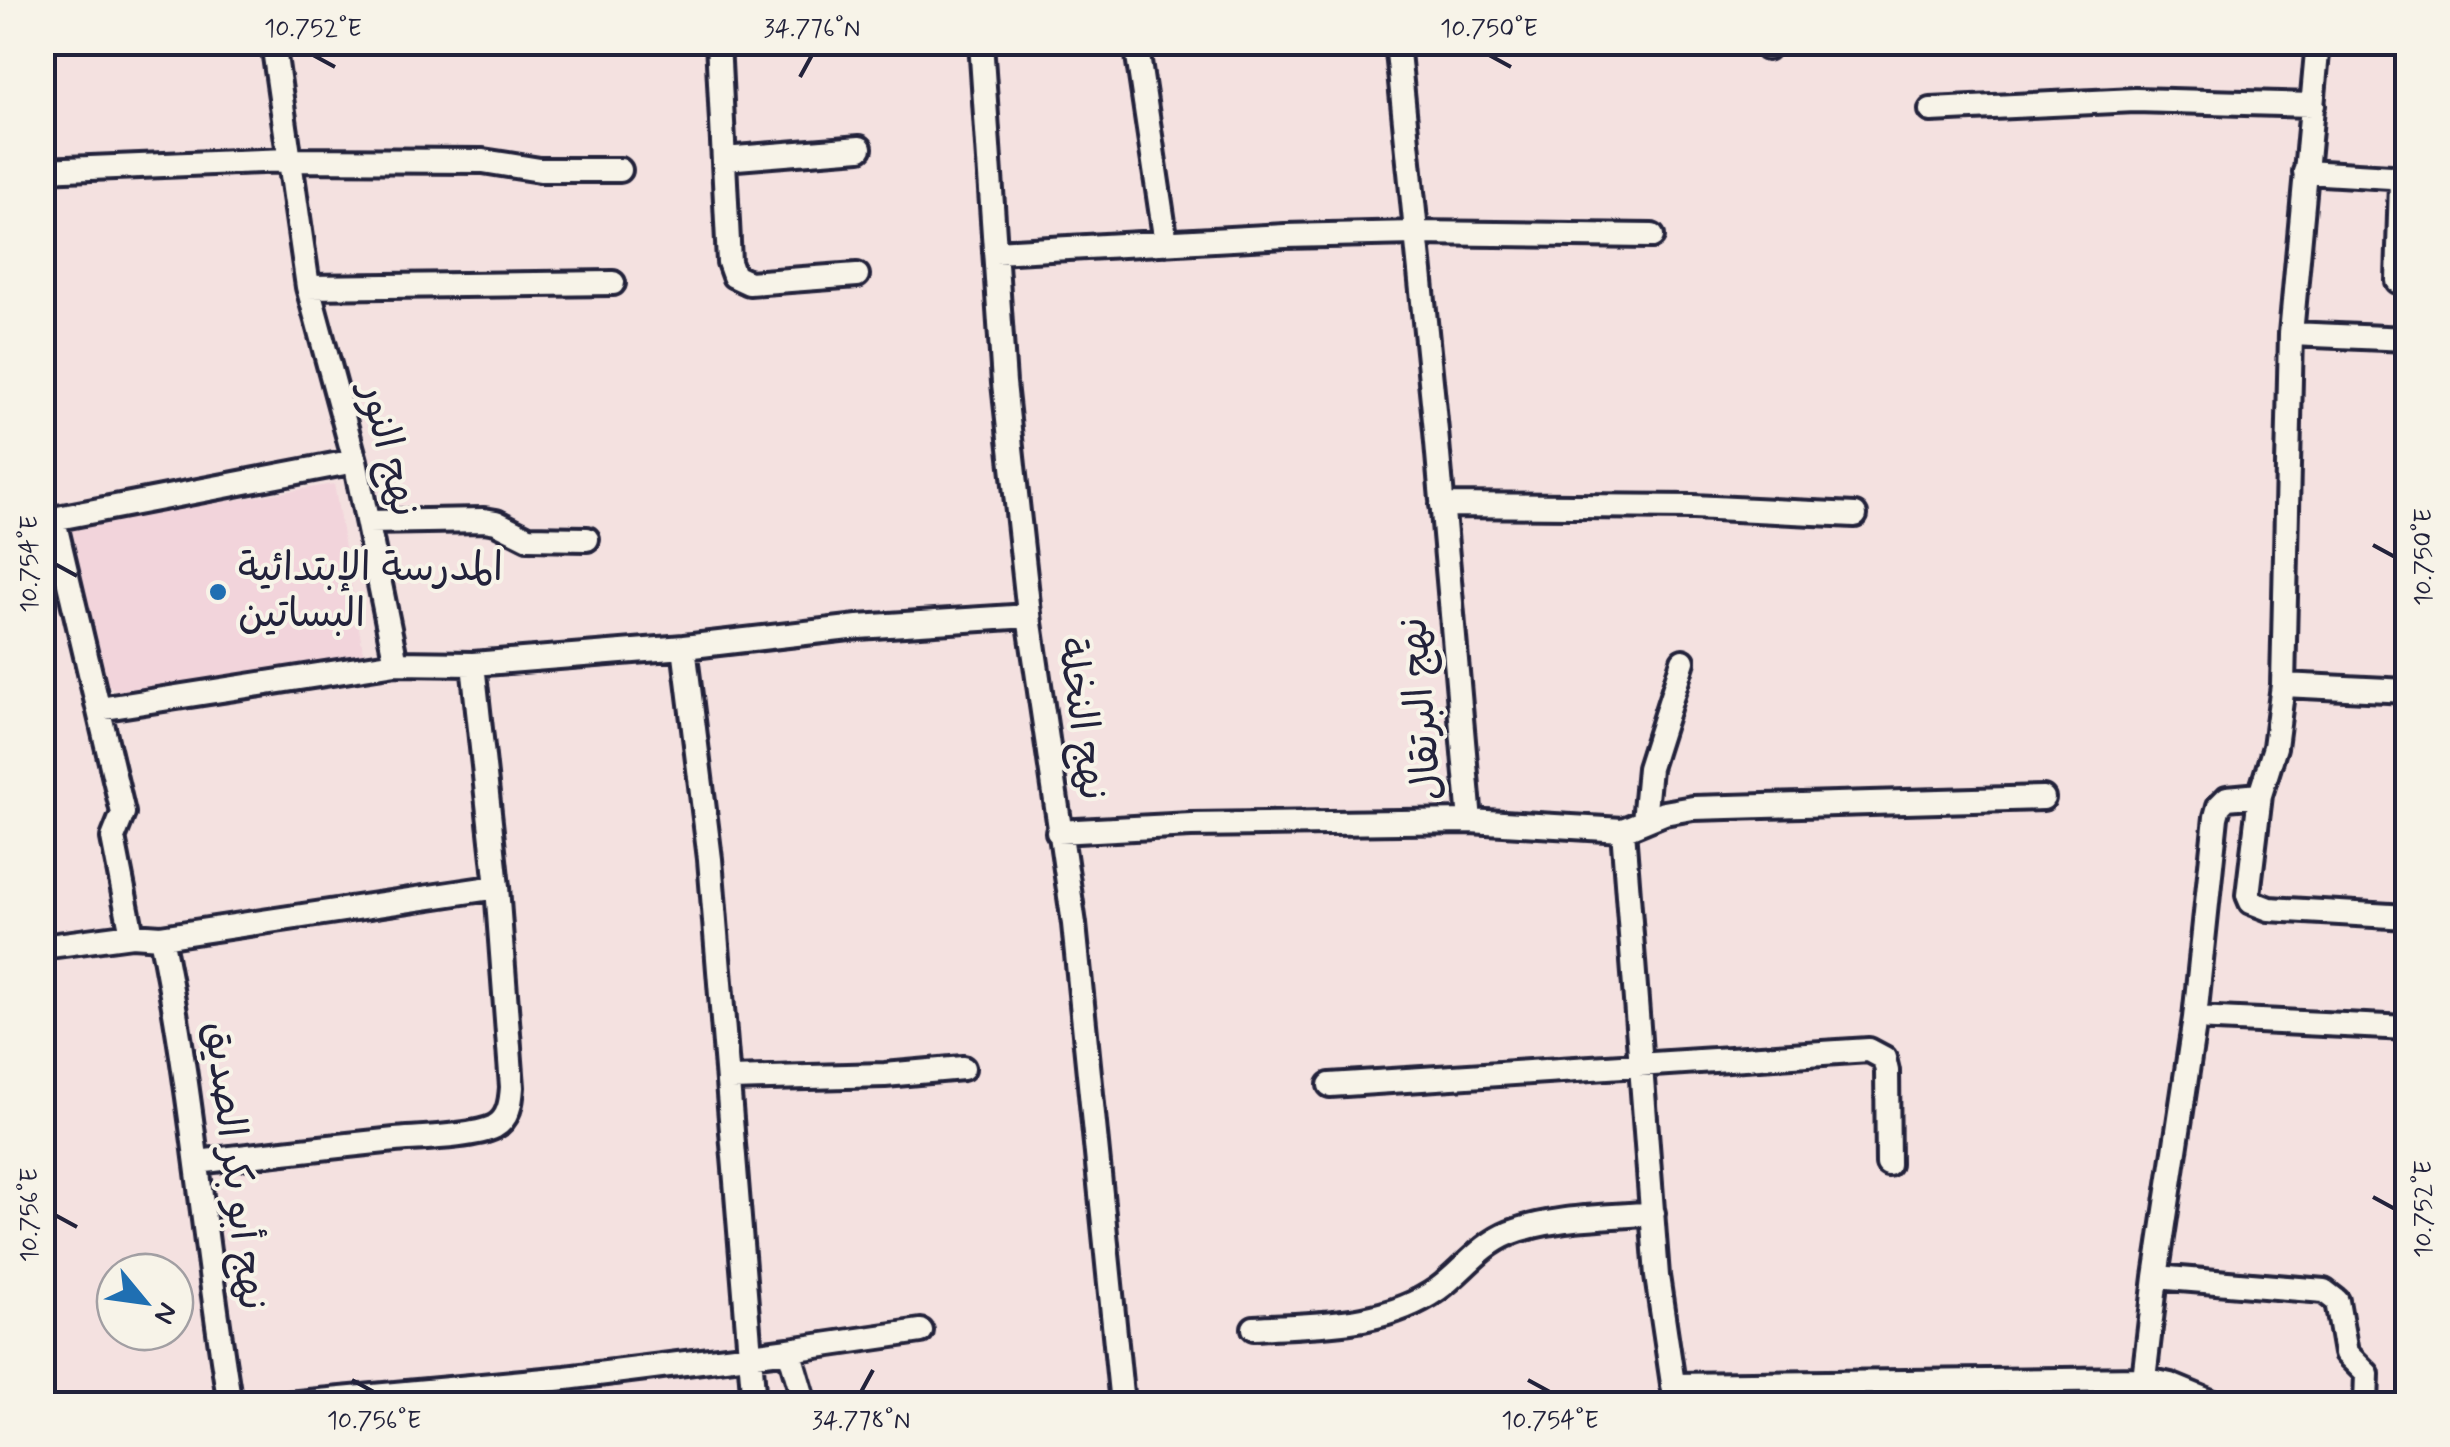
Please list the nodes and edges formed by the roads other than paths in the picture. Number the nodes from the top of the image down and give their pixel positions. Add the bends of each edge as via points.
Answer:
1 (272, 42) edge
2 (718, 42) edge
3 (981, 42) edge
4 (1136, 42) edge
5 (1397, 42) edge
6 (2318, 42) edge
7 (2312, 105) junction
8 (1930, 110) dead end
9 (860, 148) dead end
10 (288, 160) junction
11 (724, 160) junction
12 (42, 170) edge
13 (620, 170) dead end
14 (2306, 172) junction
15 (1415, 233) junction
16 (1652, 236) dead end
17 (1166, 243) junction
18 (995, 252) junction
19 (857, 275) dead end
20 (613, 282) dead end
21 (2398, 282) dead end
22 (308, 287) junction
23 (2291, 334) junction
24 (2408, 339) edge
25 (355, 461) junction
26 (1442, 506) junction
27 (1855, 515) dead end
28 (48, 520) edge
29 (368, 522) junction
30 (587, 539) dead end
31 (1029, 616) junction
32 (684, 647) junction
33 (1683, 660) dead end
34 (396, 662) junction
35 (473, 664) junction
36 (2282, 684) junction
37 (2408, 692) edge
38 (98, 710) junction
39 (2260, 795) junction
40 (2043, 798) dead end
41 (1470, 821) junction
42 (1633, 826) junction
43 (1058, 832) junction
44 (496, 887) junction
45 (2408, 917) edge
46 (132, 935) junction
47 (161, 937) junction
48 (42, 947) edge
49 (2195, 1018) junction
50 (2408, 1028) edge
51 (1643, 1064) junction
52 (963, 1068) dead end
53 (730, 1079) junction
54 (1330, 1085) dead end
55 (197, 1162) junction
56 (1888, 1164) dead end
57 (1653, 1213) junction
58 (2156, 1277) junction
59 (1254, 1328) dead end
60 (921, 1331) dead end
61 (789, 1350) junction
62 (751, 1356) junction
63 (2144, 1379) junction
64 (1674, 1395) edge
65 (230, 1404) edge
66 (287, 1404) edge
67 (754, 1404) edge
68 (805, 1404) edge
69 (1122, 1404) edge
70 (2141, 1404) edge
71 (2216, 1404) edge
72 (2366, 1404) edge

1 - 10 street, نهج النور
2 - 11 street
3 - 18 street, نهج النخلة
4 - 17 street
5 - 15 street, نهج البرتقال
6 - 7 street
7 - 8 street via 2135,100
7 - 14 street
9 - 11 street
10 - 12 street
10 - 13 street via 482,160 540,170
10 - 22 street, نهج النور
11 - 19 street via 734,276 749,283
14 - 21 street via 2400,182
14 - 23 street
15 - 16 street
15 - 17 street
15 - 26 street, نهج البرتقال
17 - 18 street
18 - 31 street, نهج النخلة
20 - 22 street
22 - 25 street, نهج النور
23 - 24 street
23 - 36 street
25 - 28 street
25 - 29 street, نهج النور
26 - 27 street via 1693,506
26 - 41 street, نهج البرتقال
28 - 38 street
29 - 30 street via 484,520 528,538
29 - 34 street, نهج النور
31 - 32 street
31 - 43 street, نهج النخلة
32 - 35 street
32 - 53 street
33 - 42 street
34 - 35 street
34 - 38 street
35 - 44 street
36 - 37 street
36 - 39 street via 2275,747
38 - 46 street via 123,813 113,838
39 - 45 street via 2251,902 2269,909
39 - 49 street via 2235,795 2219,806
40 - 42 street, نهج البرتقال via 1693,808
41 - 42 street, نهج البرتقال
41 - 43 street
42 - 51 street
43 - 69 street, نهج النخلة via 1074,924
44 - 47 street
44 - 55 street via 512,1087 502,1120 431,1137
46 - 47 street
46 - 48 street
47 - 55 street, نهج أبو بكر الصديق
49 - 50 street
49 - 58 street
51 - 54 street
51 - 56 street via 1879,1052 1887,1071
51 - 57 street
52 - 53 street
53 - 62 street
55 - 65 street, نهج أبو بكر الصديق
57 - 59 street via 1509,1233 1435,1291 1389,1314
57 - 64 street
58 - 63 street
58 - 72 street via 2333,1294 2346,1352 2367,1374
60 - 61 street
61 - 62 street
61 - 68 street
62 - 66 street
62 - 67 street
63 - 64 street
63 - 70 street
63 - 71 street

